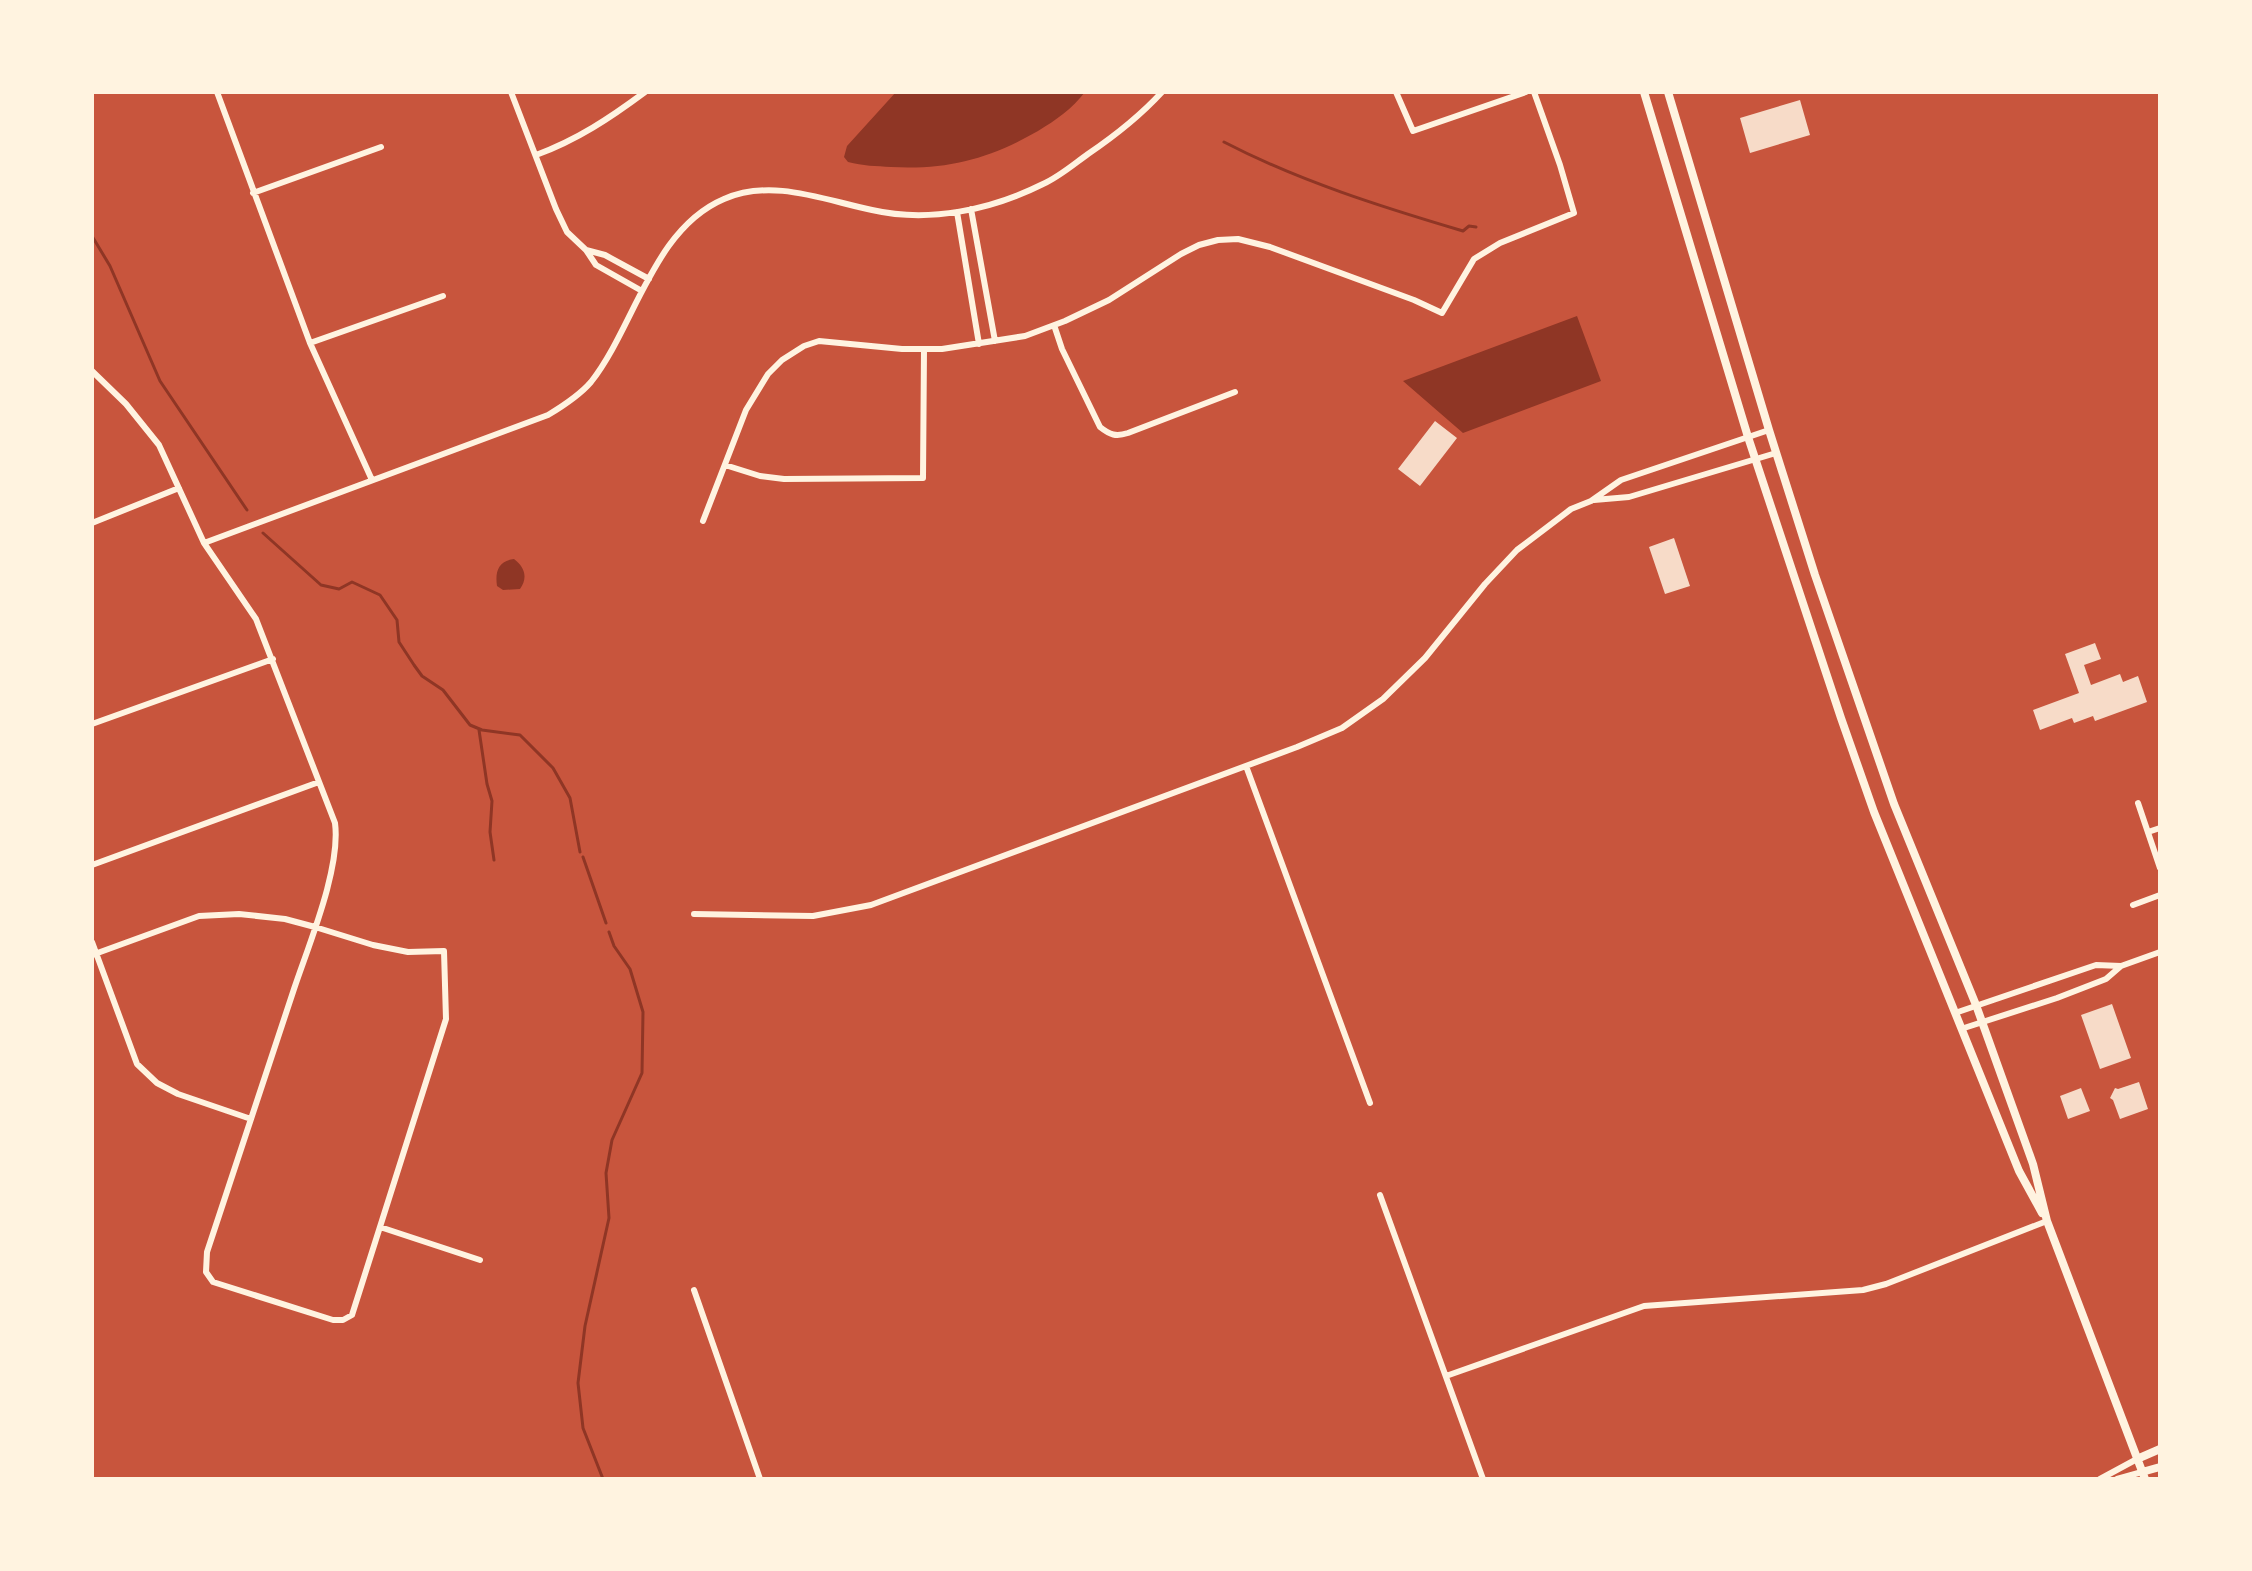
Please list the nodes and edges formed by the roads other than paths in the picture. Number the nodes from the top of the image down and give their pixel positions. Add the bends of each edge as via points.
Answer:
1 (217, 92) edge
2 (511, 92) edge
3 (645, 92) edge
4 (1162, 92) edge
5 (1396, 92) edge
6 (1526, 92) edge
7 (1534, 92) edge
8 (1644, 92) edge
9 (1668, 92) edge
10 (381, 147) dead end
11 (536, 155) junction
12 (253, 193) junction
13 (971, 209) junction
14 (957, 212) junction
15 (586, 250) junction
16 (649, 279) junction
17 (642, 291) junction
18 (443, 296) dead end
19 (1054, 325) junction
20 (995, 341) junction
21 (310, 343) junction
22 (979, 344) junction
23 (924, 349) junction
24 (92, 371) edge
25 (1235, 392) dead end
26 (1769, 430) junction
27 (1748, 437) junction
28 (1776, 453) junction
29 (1755, 459) junction
30 (725, 465) junction
31 (372, 480) junction
32 (179, 488) junction
33 (1591, 501) junction
34 (703, 521) dead end
35 (92, 523) edge
36 (204, 543) junction
37 (273, 659) junction
38 (92, 724) edge
39 (1246, 766) junction
40 (319, 782) junction
41 (2138, 803) dead end
42 (2160, 828) edge
43 (2148, 832) junction
44 (92, 865) edge
45 (2160, 868) edge
46 (2160, 895) edge
47 (2133, 905) dead end
48 (694, 914) dead end
49 (315, 927) junction
50 (92, 942) edge
51 (2160, 952) edge
52 (94, 954) edge
53 (2121, 966) junction
54 (1976, 1005) junction
55 (1955, 1013) junction
56 (1982, 1022) junction
57 (1961, 1029) junction
58 (1370, 1103) dead end
59 (251, 1119) junction
60 (1380, 1195) dead end
61 (2047, 1221) junction
62 (380, 1227) junction
63 (480, 1260) dead end
64 (694, 1290) dead end
65 (1446, 1376) junction
66 (2160, 1449) edge
67 (2137, 1459) junction
68 (2160, 1467) edge
69 (2144, 1476) edge
70 (760, 1479) edge
71 (1483, 1479) edge
72 (2100, 1479) edge
73 (2117, 1479) edge

1 - 12 street
2 - 11 street
3 - 11 street via 581,136
4 - 13 street via 1141,115 1045,184
5 - 6 street via 1413,131
7 - 19 street via 1574,213 1474,259 1442,313 1238,239 1190,250 1109,300
8 - 27 main road
9 - 26 main road
10 - 12 street
11 - 15 street via 567,232
12 - 21 street
13 - 14 street
13 - 20 street
14 - 16 street via 908,215 763,189 703,209
14 - 22 street
15 - 16 street
15 - 17 street via 596,265
16 - 17 street
17 - 31 street via 602,367 569,402 548,415
18 - 21 street
19 - 20 street
19 - 25 street via 1100,427 1109,435 1128,433
20 - 22 street
21 - 31 street
22 - 23 street
23 - 30 street via 838,341 804,346 768,374 746,410
23 - 30 street via 923,478 784,479
24 - 32 street via 159,445
26 - 27 street
26 - 28 main road
27 - 29 main road
27 - 33 street via 1621,480
28 - 29 street
28 - 54 main road via 1894,804
29 - 33 street via 1629,497
29 - 55 main road via 1874,812
30 - 34 street
31 - 36 street
32 - 35 street
32 - 36 street
33 - 39 street via 1571,509 1517,550 1383,699 1342,728
36 - 37 street via 256,619
37 - 38 street
37 - 40 street
39 - 48 street via 871,905 813,916
39 - 58 street
40 - 44 street
40 - 49 street via 337,839
41 - 43 street
42 - 43 street
43 - 45 street
46 - 47 street
49 - 52 street via 239,914 199,916
49 - 59 street
49 - 62 street via 408,952 444,951 446,1019
50 - 52 street
51 - 53 street
52 - 59 street via 137,1064 178,1094
53 - 54 street via 2096,965
53 - 56 street via 2106,979
54 - 55 street
54 - 56 main road
55 - 57 main road
56 - 57 street
56 - 61 main road via 2033,1164
57 - 61 main road via 2019,1171
59 - 62 street via 207,1252 206,1272 213,1282 343,1320 352,1315
60 - 65 street
61 - 65 street via 1863,1290 1644,1306
61 - 67 main road
62 - 63 street
64 - 70 street
65 - 71 street
66 - 67 main road
67 - 69 main road
67 - 72 street
68 - 69 main road
69 - 73 street

